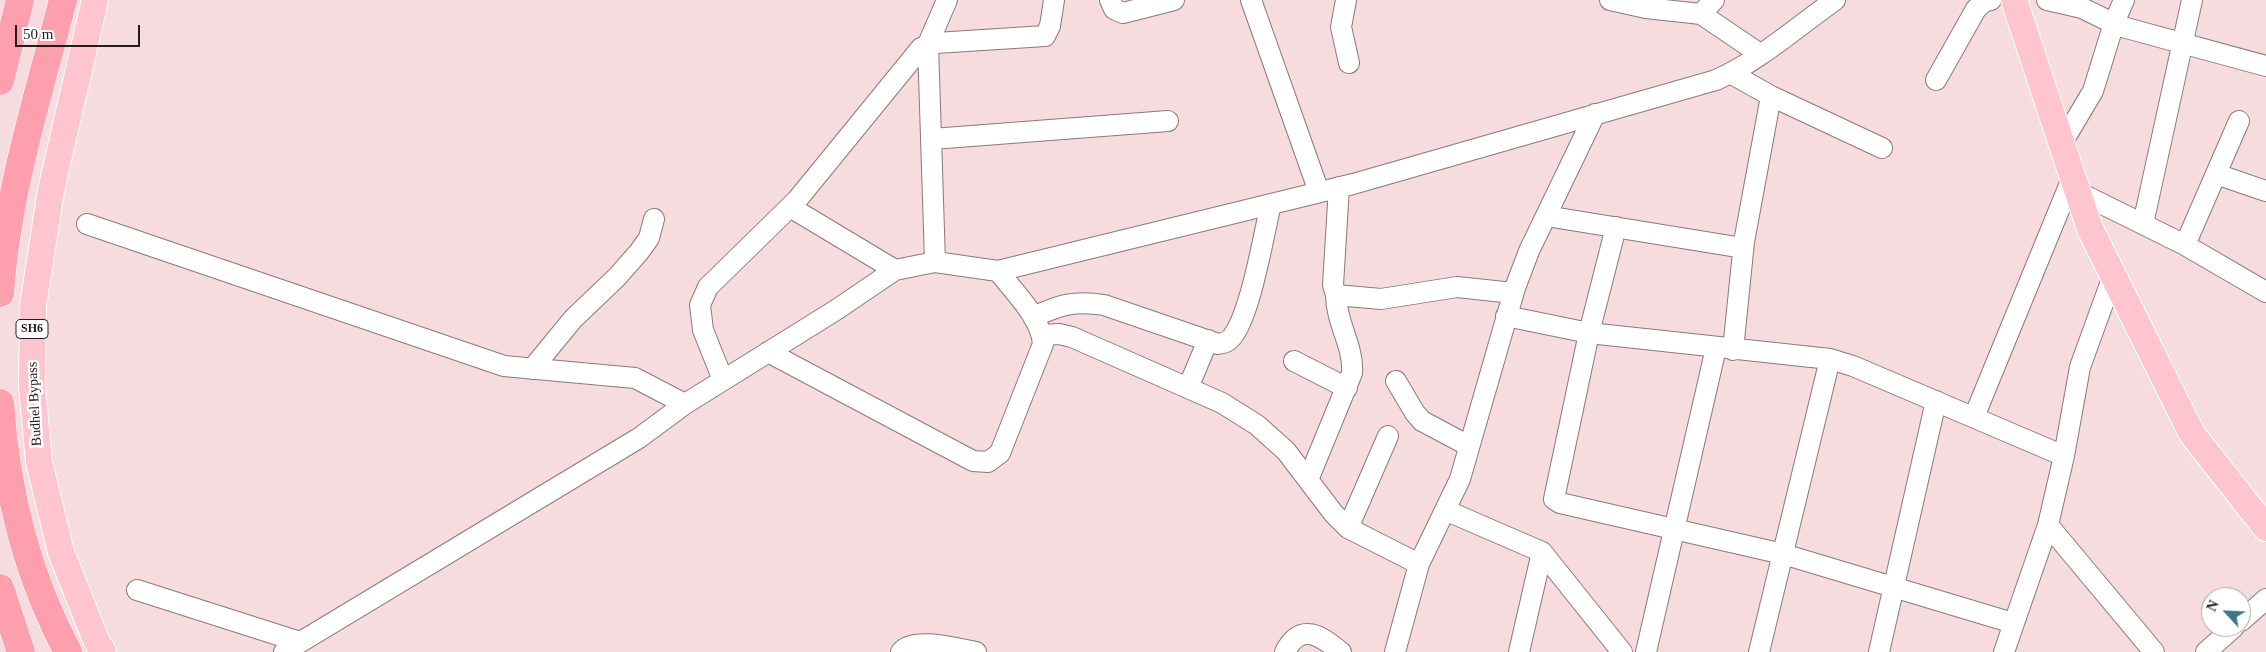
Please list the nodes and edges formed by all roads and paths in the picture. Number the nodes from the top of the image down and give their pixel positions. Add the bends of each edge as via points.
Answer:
1 (20, 0) edge
2 (63, 0) edge
3 (95, 0) edge
4 (947, 0) edge
5 (1054, 0) edge
6 (1110, 0) edge
7 (1174, 0) edge
8 (1251, 0) edge
9 (1346, 0) edge
10 (1610, 0) edge
11 (1835, 0) edge
12 (1991, 0) edge
13 (2007, 0) edge
14 (2014, 0) edge
15 (2047, 0) edge
16 (2124, 0) edge
17 (2192, 0) edge
18 (1708, 7) edge
19 (2114, 23) junction
20 (2183, 42) junction
21 (928, 44) junction
22 (1760, 54) junction
23 (1349, 63) dead end
24 (2266, 66) edge
25 (1730, 74) junction
26 (1, 78) edge
27 (1936, 80) dead end
28 (1771, 96) junction
29 (1595, 114) junction
30 (1168, 121) dead end
31 (2239, 121) dead end
32 (932, 139) junction
33 (2062, 143) junction
34 (1882, 148) dead end
35 (2216, 174) junction
36 (2075, 184) junction
37 (1339, 187) junction
38 (2266, 191) edge
39 (1320, 192) junction
40 (1271, 204) junction
41 (790, 207) junction
42 (1546, 216) junction
43 (654, 219) dead end
44 (87, 224) dead end
45 (2143, 224) junction
46 (1616, 227) junction
47 (2185, 245) junction
48 (1743, 248) junction
49 (935, 262) junction
50 (895, 270) junction
51 (998, 271) junction
52 (2114, 276) junction
53 (2266, 292) edge
54 (0, 293) edge
55 (1513, 293) junction
56 (1336, 295) junction
57 (1506, 316) junction
58 (1033, 317) junction
59 (1588, 333) junction
60 (1043, 335) junction
61 (1208, 340) junction
62 (1725, 349) junction
63 (768, 352) junction
64 (1830, 359) junction
65 (1294, 361) dead end
66 (532, 369) junction
67 (723, 380) junction
68 (1396, 381) dead end
69 (1188, 388) junction
70 (1347, 388) junction
71 (1936, 401) junction
72 (0, 403) edge
73 (685, 404) junction
74 (1974, 417) junction
75 (1388, 436) dead end
76 (1469, 446) junction
77 (2064, 456) junction
78 (1308, 480) junction
79 (1445, 510) junction
80 (2048, 525) junction
81 (1348, 528) junction
82 (1674, 528) junction
83 (2266, 528) edge
84 (1542, 552) junction
85 (1783, 554) junction
86 (1419, 564) junction
87 (1894, 586) junction
88 (0, 588) edge
89 (137, 590) dead end
90 (2266, 599) edge
91 (2251, 612) edge
92 (2013, 624) junction
93 (2223, 637) edge
94 (292, 647) edge
95 (21, 652) edge
96 (68, 652) edge
97 (103, 652) edge
98 (901, 652) edge
99 (976, 652) edge
100 (1285, 652) edge
101 (1341, 652) edge
102 (1395, 652) edge
103 (1519, 652) edge
104 (1622, 652) edge
105 (1646, 652) edge
106 (1759, 652) edge
107 (1879, 652) edge
108 (2004, 652) edge
109 (2154, 652) edge
110 (2206, 652) edge

1 - 26 highway
2 - 54 highway via 19,171
3 - 97 main road, Budhel Bypass / SH6 via 51,190 33,306 32,386 38,462 61,552
4 - 21 street
5 - 21 street via 1045,36
6 - 7 street via 1114,9 1123,12
8 - 39 street
9 - 23 street via 1341,26
10 - 18 street via 1630,6
11 - 22 street
12 - 27 street via 1976,10
13 - 14 street
14 - 33 main road
15 - 19 street via 2082,8
16 - 19 street
17 - 20 street
18 - 22 street
19 - 20 street
19 - 33 street via 2093,91
20 - 24 street
20 - 45 street
21 - 32 street
21 - 41 street via 915,54
22 - 25 street
25 - 28 street
25 - 29 street
28 - 34 street
28 - 48 street
29 - 37 street
29 - 42 street
30 - 32 street
31 - 35 street
32 - 49 street
33 - 36 main road
35 - 38 street
35 - 47 street
36 - 45 street
36 - 52 main road via 2090,229
36 - 74 street
37 - 39 street
37 - 56 street via 1333,285
39 - 40 street
40 - 51 street
40 - 61 street via 1246,305 1236,330 1224,343
41 - 50 street
41 - 67 street via 717,278 702,298 703,330
42 - 46 street
42 - 55 street
43 - 66 street via 649,238 639,252 577,314
44 - 66 street via 482,359 504,366
45 - 47 street
46 - 48 street
46 - 59 street
47 - 53 street
48 - 62 street
49 - 50 street
49 - 51 street
50 - 63 street
51 - 58 street
52 - 77 street via 2080,367
52 - 83 main road via 2192,434
55 - 56 street via 1457,287 1381,299
55 - 57 street
56 - 70 street via 1338,319 1353,360
57 - 59 street
57 - 76 street
58 - 60 street
58 - 61 street via 1058,306 1086,302 1104,304
59 - 62 street
59 - 82 street via 1554,499
60 - 63 street via 1044,344 1033,375 1000,453 988,462 972,461
60 - 69 street via 1072,337
61 - 69 street
62 - 64 street
62 - 82 street
63 - 67 street
64 - 71 street
64 - 85 street
65 - 70 street
66 - 73 street via 635,378
67 - 73 street
68 - 76 street via 1422,421
69 - 78 street via 1222,403 1257,426 1286,451
70 - 78 street
71 - 74 street
71 - 87 street
72 - 96 highway via 3,450 24,546
73 - 94 street via 639,438
74 - 77 street
75 - 81 street
76 - 79 street via 1456,491
77 - 80 street
78 - 81 street
79 - 84 street
79 - 86 street
80 - 92 street
80 - 109 street
81 - 86 street
82 - 85 street
82 - 105 street
84 - 103 street
84 - 104 street
85 - 87 street
85 - 106 street
86 - 102 street
87 - 92 street
87 - 107 street
88 - 95 highway
89 - 94 street
90 - 91 street
92 - 108 street
93 - 110 street
98 - 99 street via 904,647 917,644
100 - 101 street via 1300,636 1311,633

